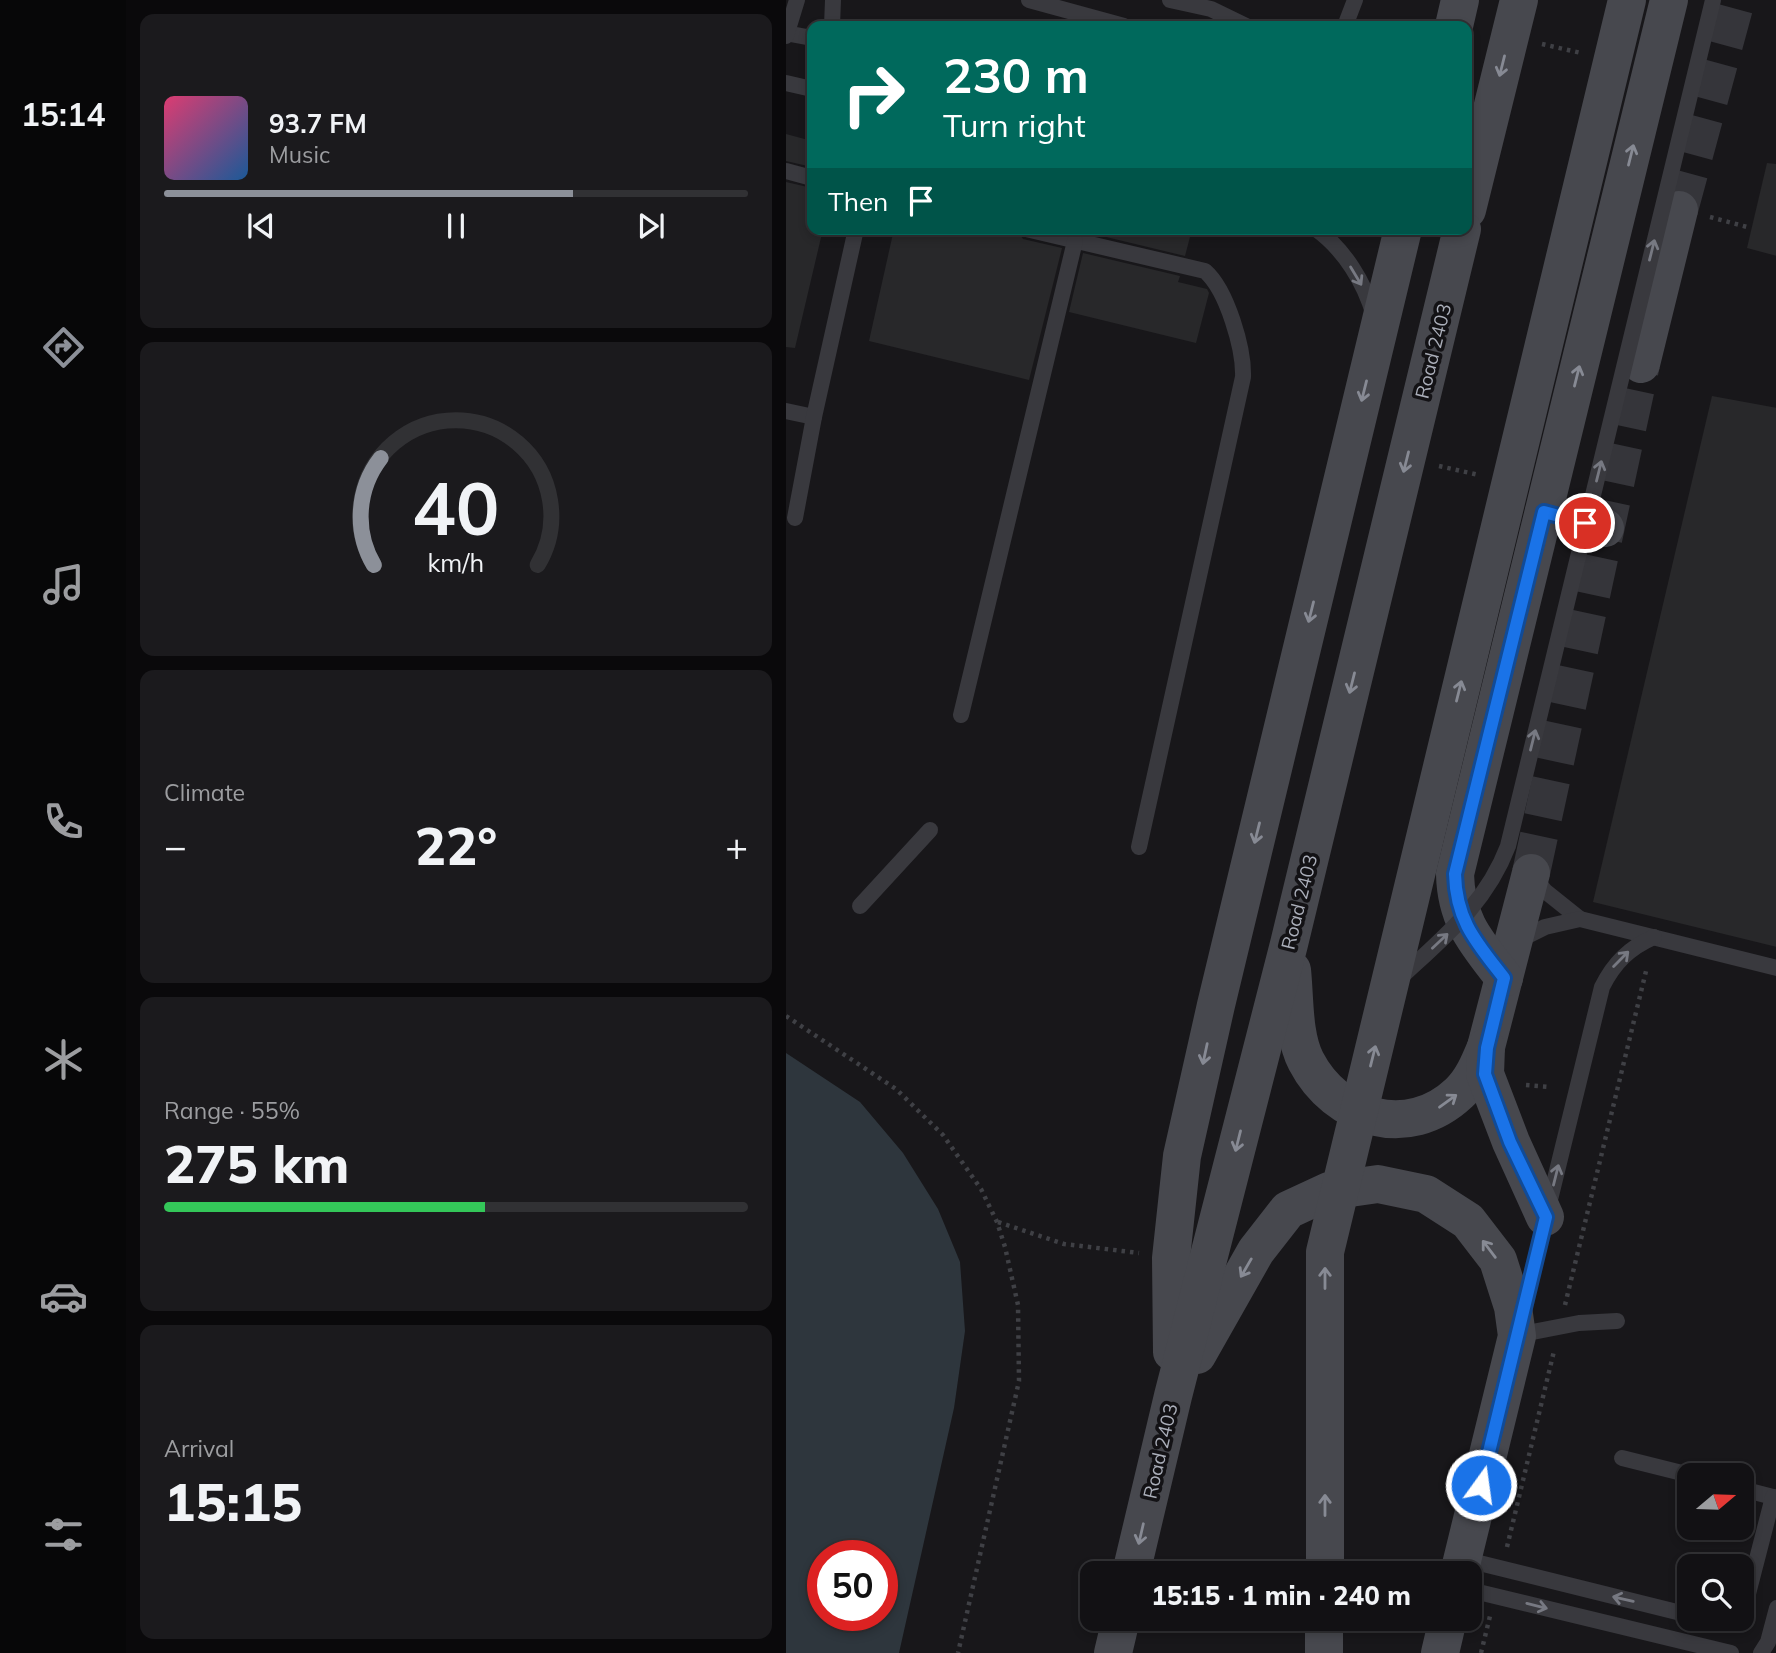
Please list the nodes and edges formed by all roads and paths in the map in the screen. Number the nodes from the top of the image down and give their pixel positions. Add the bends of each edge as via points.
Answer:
1 (797, 0) edge
2 (833, 0) edge
3 (1029, 0) edge
4 (1170, 0) edge
5 (1355, 0) edge
6 (1460, 0) edge
7 (1519, 0) edge
8 (1627, 0) edge
9 (1669, 0) edge
10 (1713, 0) edge
11 (832, 21) edge
12 (1106, 21) edge
13 (1236, 21) edge
14 (1347, 21) edge
15 (1455, 21) edge
16 (786, 34) edge
17 (807, 37) edge
18 (786, 83) edge
19 (807, 88) edge
20 (786, 171) edge
21 (807, 177) edge
22 (1472, 190) edge
23 (1679, 210) tunnel mouth
24 (855, 235) edge
25 (1050, 235) edge
26 (1322, 235) edge
27 (1402, 235) edge
28 (1461, 235) edge
29 (1075, 241) junction
30 (1378, 333) junction
31 (1641, 364) tunnel mouth
32 (786, 411) edge
33 (814, 417) junction
34 (1544, 512) junction
35 (795, 518) dead end
36 (1606, 528) dead end
37 (961, 715) dead end
38 (930, 830) dead end
39 (1139, 848) dead end
40 (1530, 873) joint
41 (860, 906) dead end
42 (1580, 919) junction
43 (1654, 937) junction
44 (1289, 944) junction
45 (1509, 961) junction
46 (1776, 968) edge
47 (1390, 987) junction
48 (786, 1016) edge
49 (1487, 1048) junction
50 (1546, 1217) junction
51 (997, 1222) junction
52 (1171, 1258) junction
53 (1617, 1321) dead end
54 (1559, 1327) junction
55 (1517, 1336) junction
56 (1173, 1396) junction
57 (1622, 1458) dead end
58 (1677, 1472) edge
59 (1754, 1492) edge
60 (1775, 1497) edge
61 (1134, 1561) edge
62 (1324, 1561) edge
63 (1467, 1561) edge
64 (1501, 1570) junction
65 (1482, 1572) edge
66 (1754, 1572) edge
67 (1482, 1586) edge
68 (1495, 1595) junction
69 (1776, 1608) edge
70 (1677, 1612) edge
71 (1118, 1631) edge
72 (1324, 1631) edge
73 (1445, 1631) edge
74 (958, 1653) edge
75 (1113, 1653) edge
76 (1324, 1653) edge
77 (1440, 1653) edge
78 (1481, 1653) edge
79 (1732, 1653) edge
80 (1761, 1653) edge

1 - 16 lane
2 - 11 lane
3 - 12 lane
4 - 13 lane via 1211,9
5 - 14 lane
6 - 15 main road
7 -> 22 main road
47 -> 8 main road, bridge
34 -> 9 main road
47 -> 10 lane, bridge via 1476,906 1508,846
16 - 17 lane
18 - 19 lane
20 - 21 lane
23 - 31 main road
24 - 33 lane
25 - 29 lane
26 -> 30 lane via 1359,278
27 - 30 main road
28 -> 44 main road, Road 2403
29 - 37 lane
29 - 39 lane via 1205,271 1220,291 1243,362
30 -> 52 main road via 1182,1156
32 - 33 lane
33 - 35 lane
34 - 36 main road
34 - 45 main road via 1455,874 1466,927
38 - 41 lane
40 - 42 lane
40 - 45 main road
42 - 43 lane
42 - 45 lane via 1545,927
43 - 46 lane
50 -> 43 lane via 1602,987 1623,955
43 - 54 path
44 -> 49 main road via 1304,1059 1330,1094 1360,1113 1386,1119 1413,1118 1438,1109 1476,1072
44 -> 56 main road, Road 2403
45 - 49 main road
62 -> 47 main road, bridge via 1325,1252
48 - 51 path via 896,1089 943,1135 981,1189
49 - 50 main road via 1485,1074 1510,1142
50 - 55 lane
51 - 52 path via 1064,1244
51 - 74 path via 1018,1305 1019,1381
52 - 56 main road
53 - 54 lane
54 - 55 lane
54 - 64 path
55 -> 56 main road via 1498,1260 1468,1221 1426,1194 1378,1184 1329,1191 1288,1210 1256,1251
55 - 63 main road
56 -> 61 main road, Road 2403
57 - 58 lane
59 - 60 lane
60 - 66 lane
64 - 65 lane
70 -> 64 lane
67 - 68 lane
68 - 78 path
68 -> 79 lane
69 - 80 lane
71 - 75 main road
72 - 76 main road
73 - 77 main road

